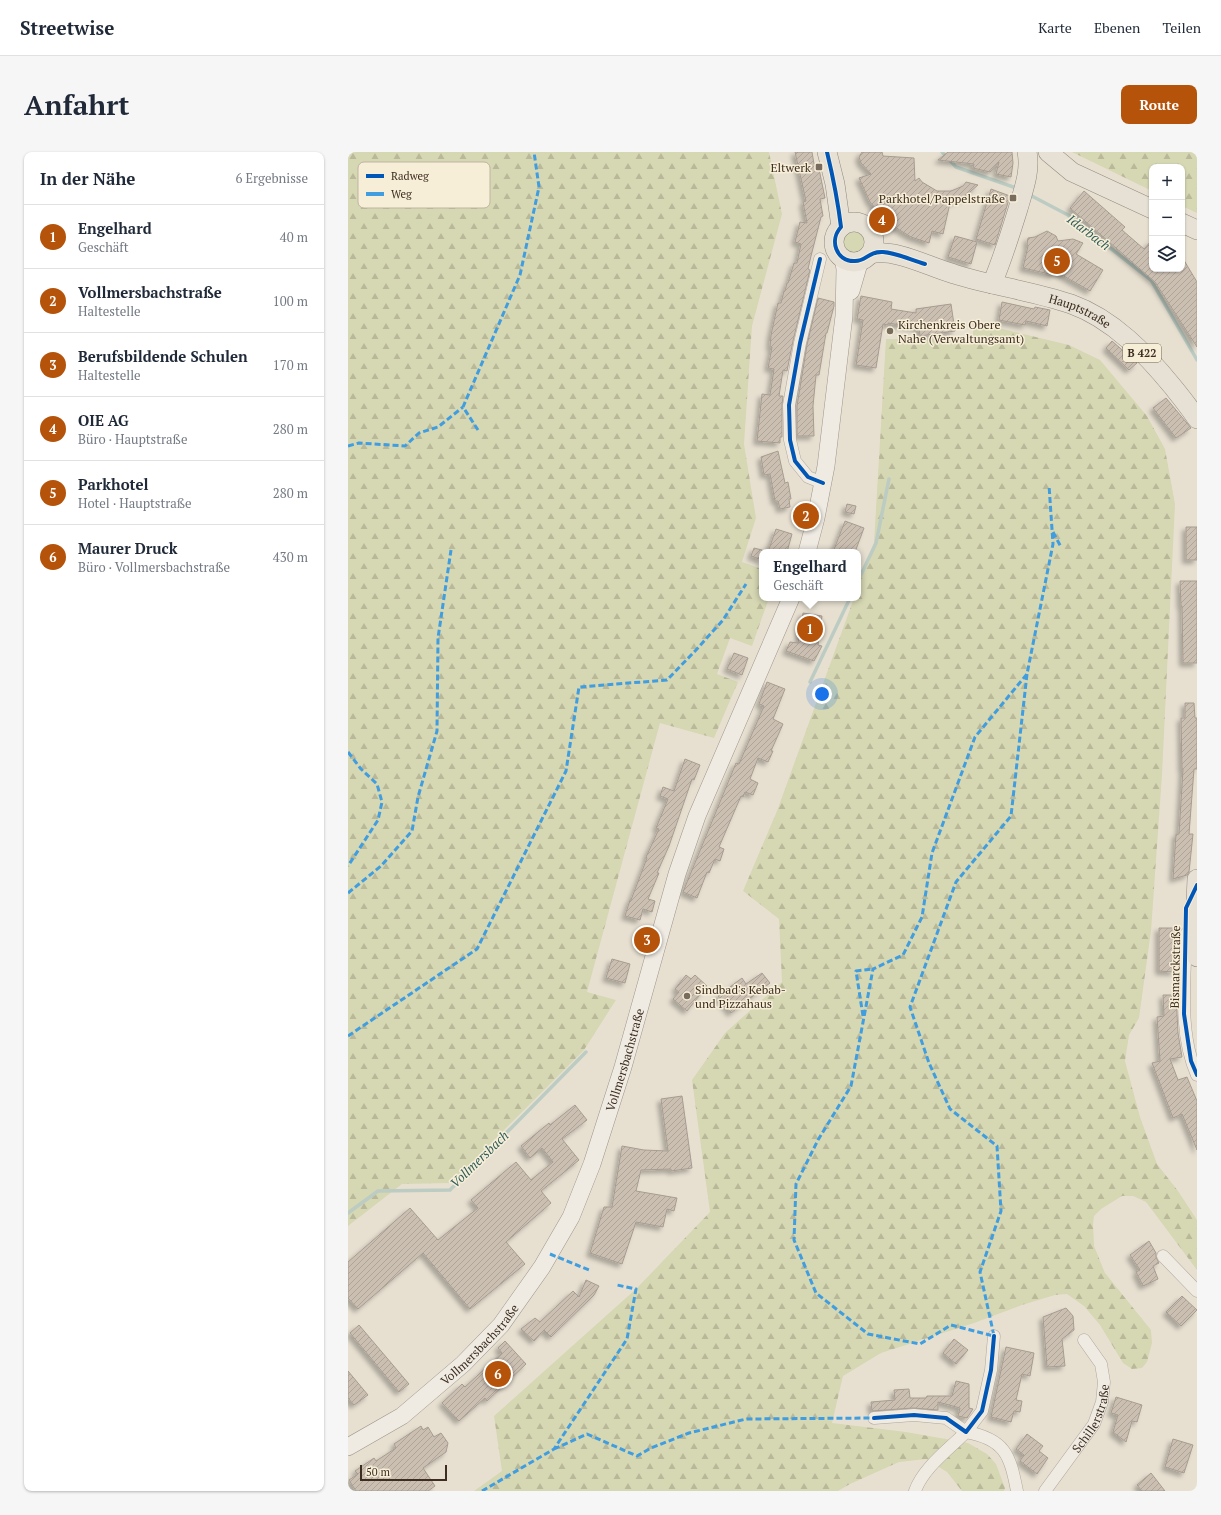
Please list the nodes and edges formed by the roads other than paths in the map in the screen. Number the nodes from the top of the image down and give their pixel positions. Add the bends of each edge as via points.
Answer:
1 (827, 152) edge
2 (1048, 152) edge
3 (1028, 157) edge
4 (1072, 172) junction
5 (835, 184) junction
6 (1149, 208) edge
7 (1185, 224) edge
8 (841, 227) junction
9 (866, 228) junction
10 (1197, 230) edge
11 (858, 257) junction
12 (820, 259) dead end
13 (925, 264) junction
14 (992, 284) junction
15 (1197, 419) edge
16 (823, 483) junction
17 (808, 549) edge
18 (790, 601) edge
19 (1197, 879) edge
20 (1197, 885) edge
21 (1197, 957) edge
22 (1197, 1075) edge
23 (1163, 1256) dead end
24 (1197, 1291) edge
25 (994, 1336) dead end
26 (1084, 1340) dead end
27 (874, 1418) dead end
28 (966, 1432) junction
29 (348, 1447) edge
30 (915, 1491) edge
31 (1016, 1491) edge
32 (1045, 1491) edge

1 - 5 main road, Hauptstraße / B 422
2 - 4 main road
3 - 4 main road
3 - 14 main road via 1022,192 1008,243
4 - 6 main road
5 - 8 main road, Hauptstraße / B 422
5 - 9 main road, Hauptstraße / B 422 via 849,210
7 - 10 main road
8 - 9 main road via 848,223
8 - 11 main road, B 422 via 834,243 837,252
9 - 11 main road via 874,246
9 - 13 main road, Hauptstraße / B 422 via 901,247
11 - 13 main road, Hauptstraße / B 422 via 886,253
11 - 16 main road via 845,269 844,316
12 - 16 street via 800,343 789,405 790,440 795,461 808,477
13 - 14 main road, Hauptstraße / B 422 via 944,272
14 - 15 main road, Hauptstraße / B 422 via 1072,305 1104,321 1122,333 1159,370
16 - 17 main road
18 - 29 main road, Vollmersbachstraße via 697,816 674,882 592,1164 571,1217 542,1267 501,1325 463,1364 402,1416
19 - 20 main road
20 - 21 main road via 1194,944
20 - 22 street, Bismarckstraße via 1186,908 1184,1014 1191,1061
23 - 24 street
25 - 28 street via 991,1370 982,1411
26 - 32 street, Schillerstraße via 1101,1364 1104,1382 1102,1402 1094,1424
27 - 28 street via 914,1415 946,1418
28 - 30 street via 925,1472
28 - 31 street via 980,1434 1004,1450 1010,1461

